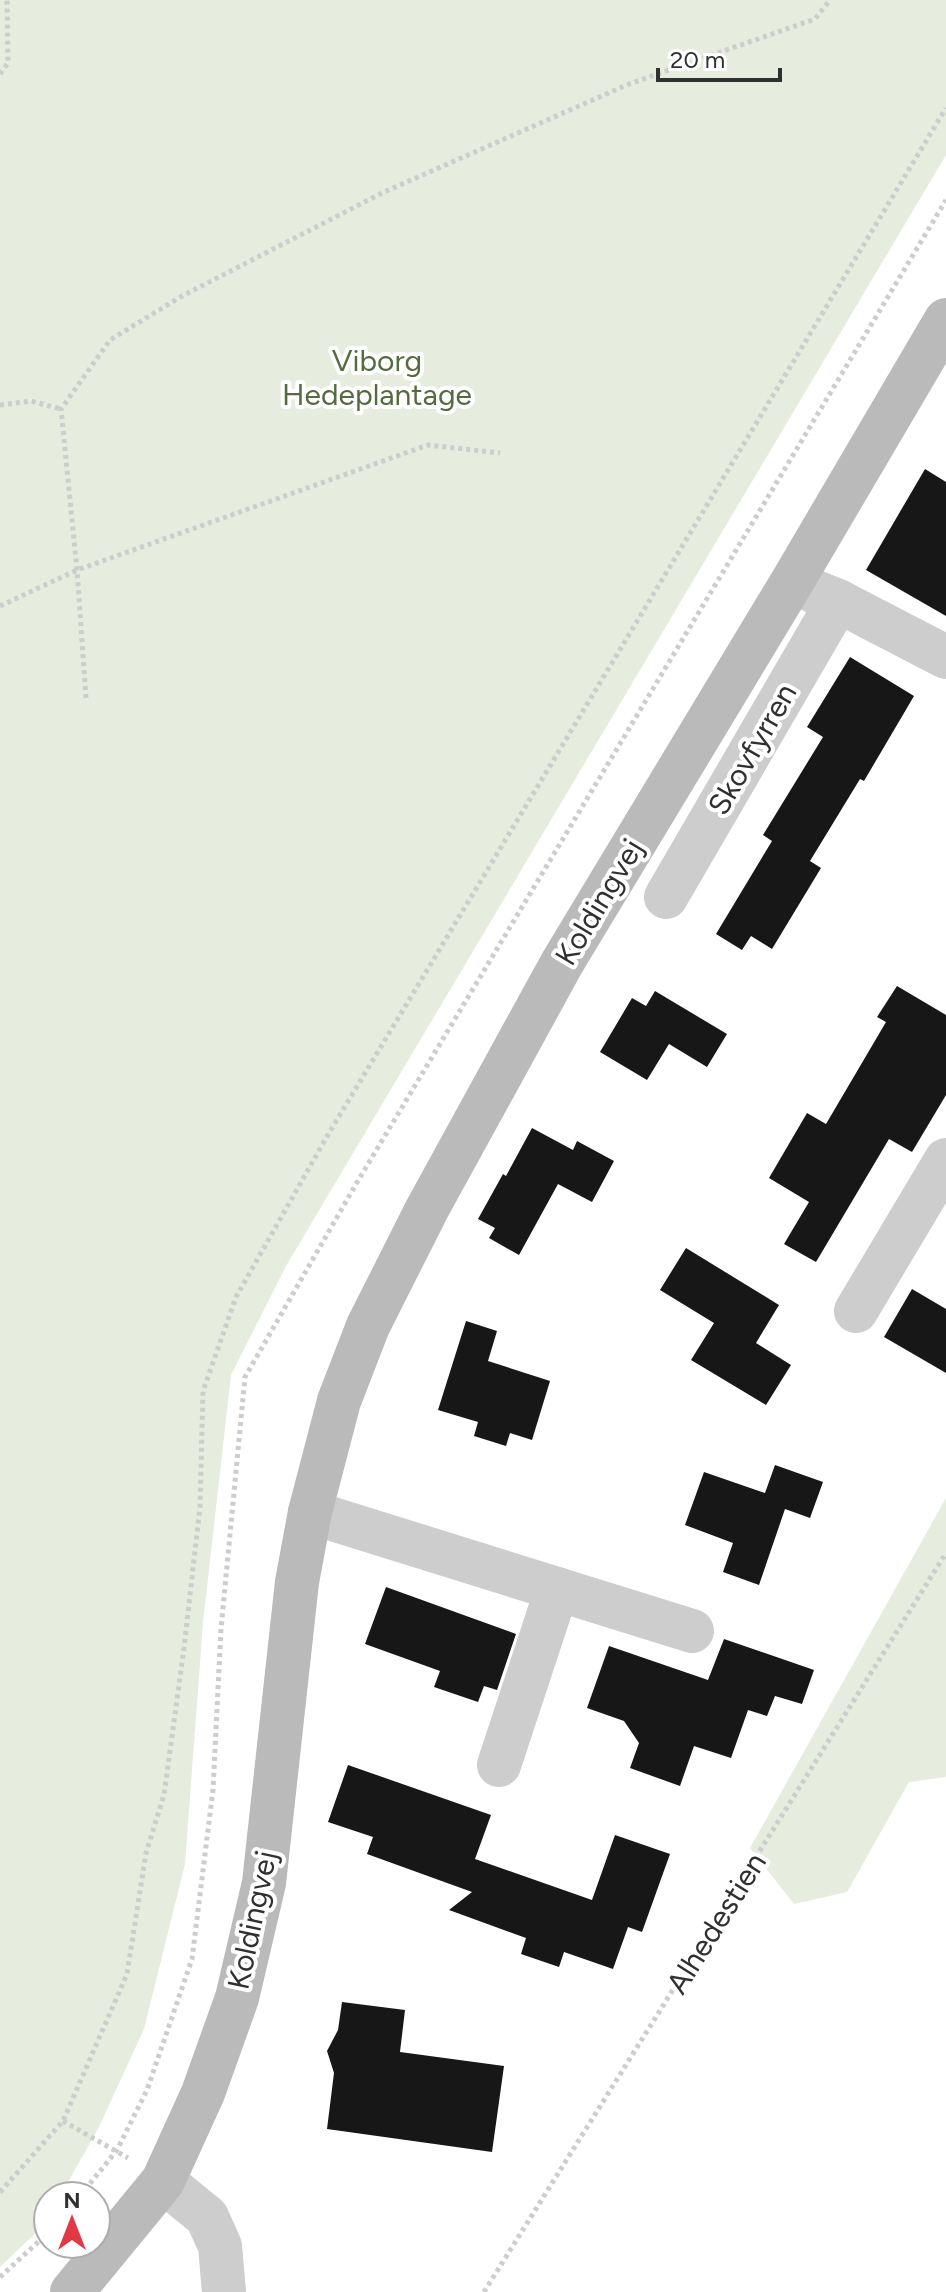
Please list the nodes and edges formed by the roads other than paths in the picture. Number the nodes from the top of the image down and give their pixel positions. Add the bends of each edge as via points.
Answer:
1 (946, 320) edge
2 (792, 582) junction
3 (838, 601) junction
4 (946, 657) edge
5 (666, 897) dead end
6 (946, 1160) edge
7 (856, 1311) dead end
8 (310, 1512) junction
9 (557, 1589) junction
10 (692, 1631) dead end
11 (499, 1765) dead end
12 (163, 2181) junction
13 (72, 2292) edge
14 (224, 2292) edge

1 - 2 street, Koldingvej
2 - 3 street
2 - 8 street, Koldingvej via 562,963 427,1209 368,1326 339,1401
3 - 4 street
3 - 5 street, Skovfyrren
6 - 7 street
8 - 9 street
8 - 12 street, Koldingvej via 297,1582 264,1883 237,1998 203,2093
9 - 10 street
9 - 11 street
12 - 13 street, Koldingvej
12 - 14 street via 207,2217 220,2246

